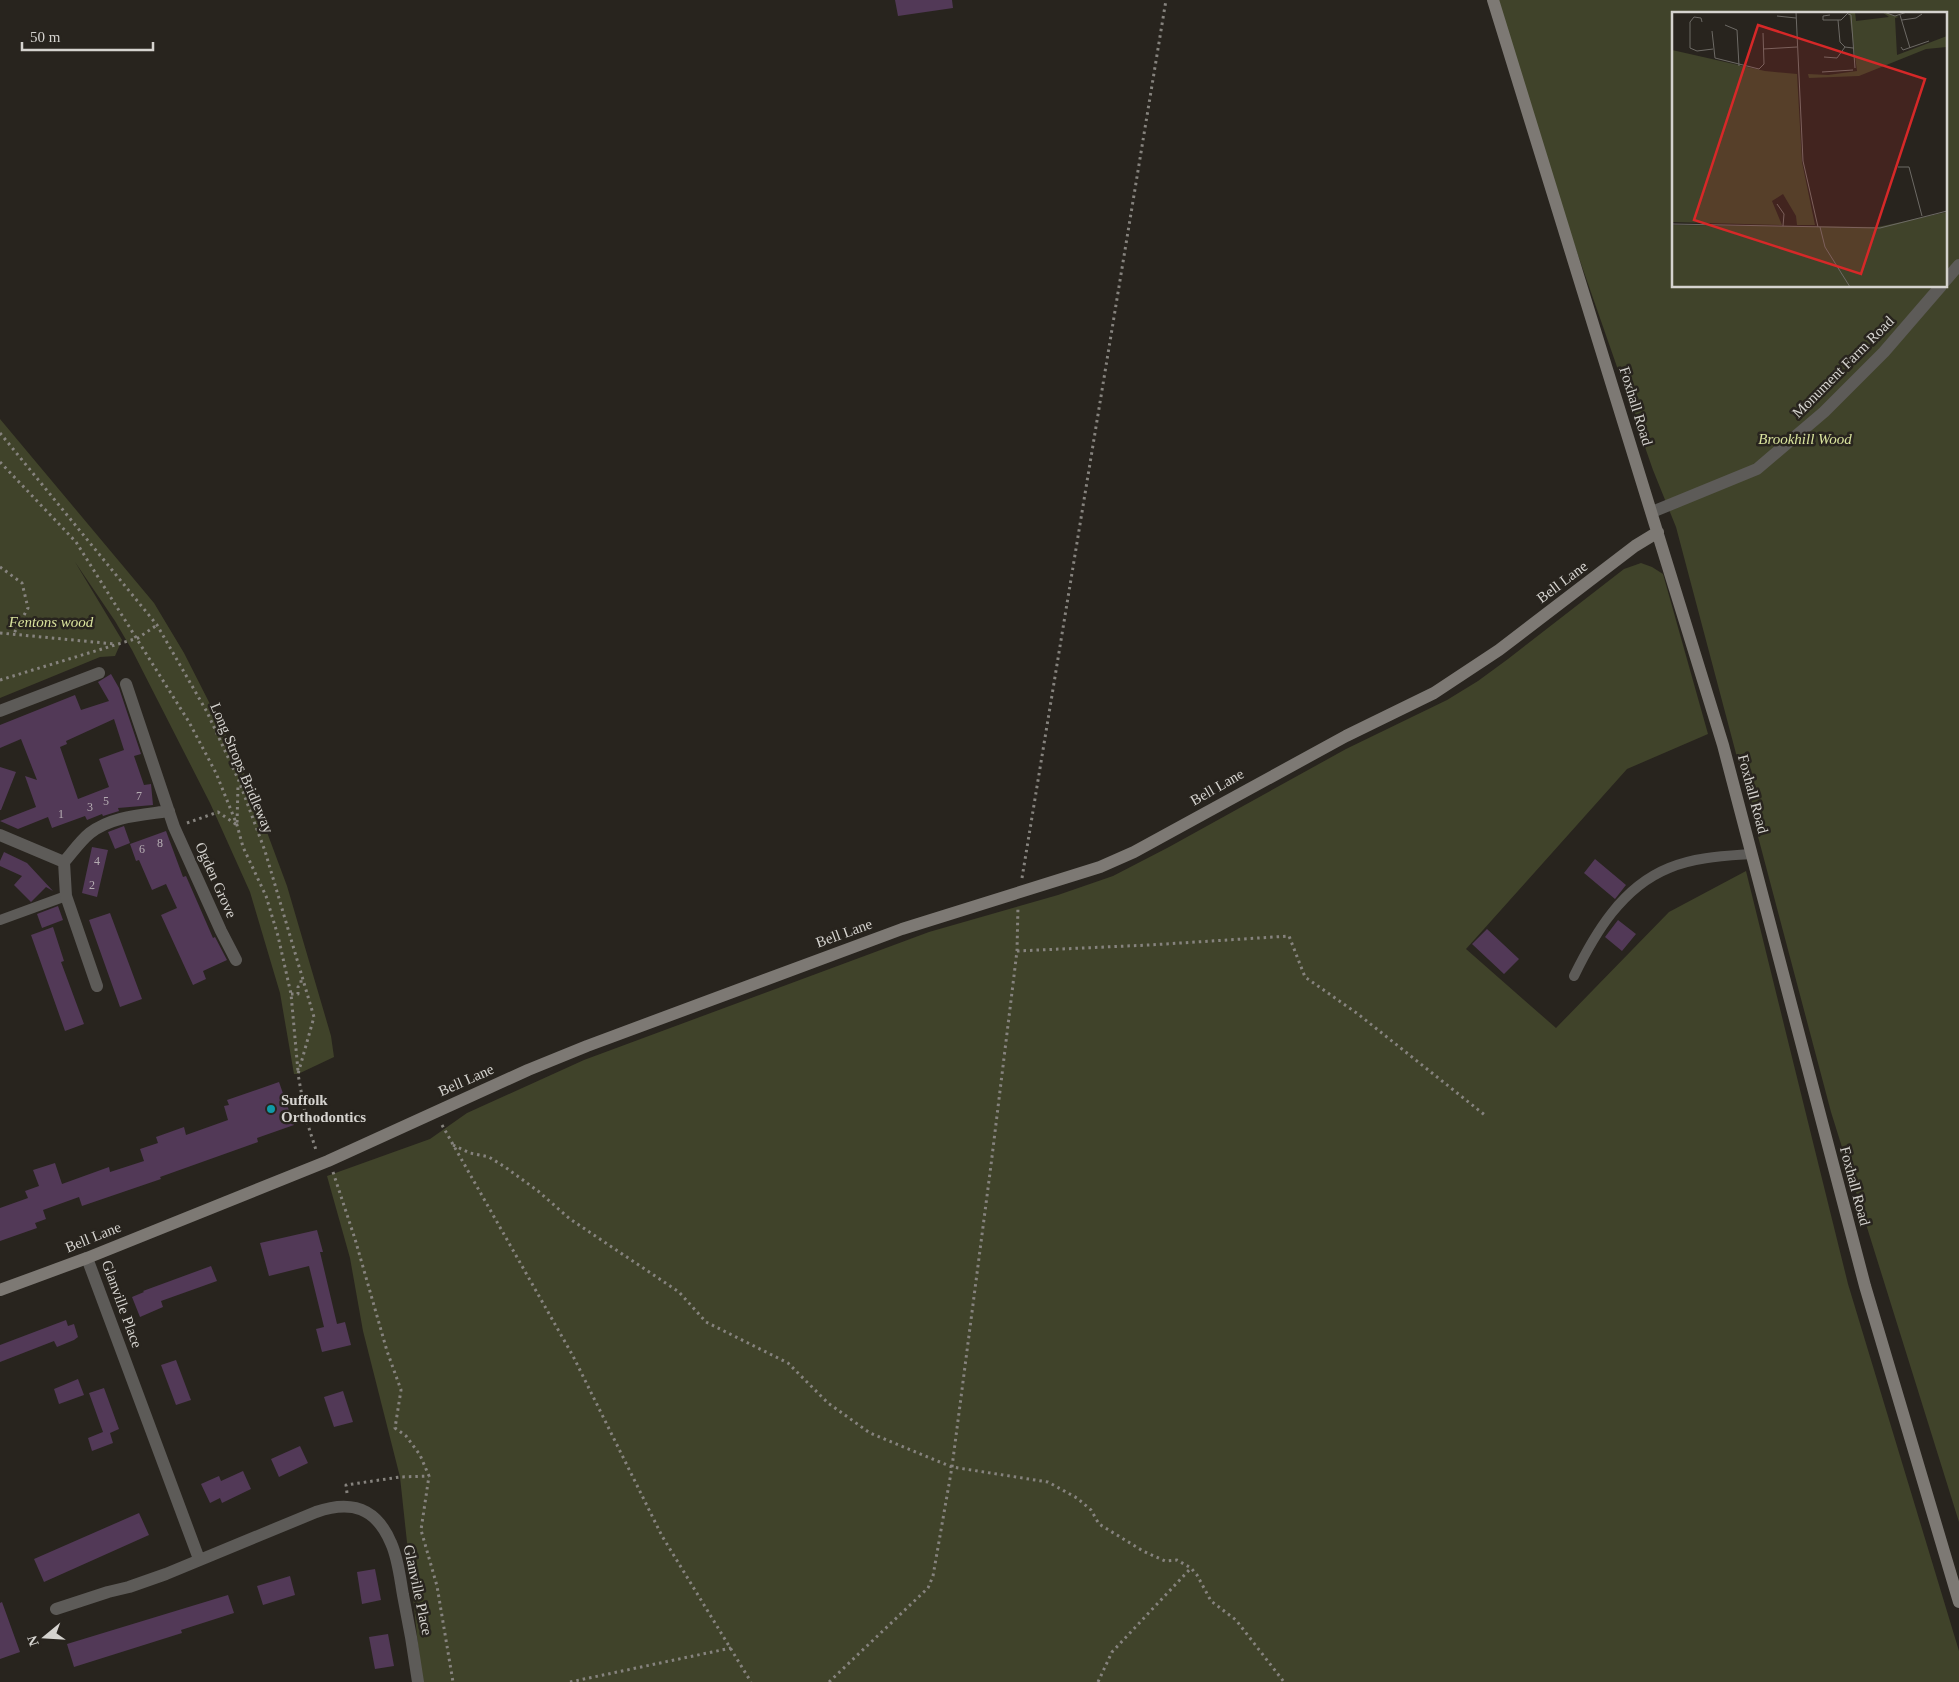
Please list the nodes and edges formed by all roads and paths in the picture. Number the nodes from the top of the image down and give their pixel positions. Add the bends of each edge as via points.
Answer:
1 (1166, 0) edge
2 (1493, 0) edge
3 (1959, 266) edge
4 (1946, 280) edge
5 (1939, 288) edge
6 (0, 434) edge
7 (0, 462) edge
8 (1652, 512) junction
9 (1658, 532) junction
10 (0, 567) edge
11 (157, 625) junction
12 (0, 633) edge
13 (13, 634) junction
14 (138, 638) junction
15 (118, 644) junction
16 (99, 673) dead end
17 (0, 680) edge
18 (126, 684) dead end
19 (0, 711) edge
20 (239, 781) junction
21 (169, 812) junction
22 (237, 824) junction
23 (174, 827) junction
24 (0, 835) edge
25 (1752, 854) junction
26 (64, 862) junction
27 (1018, 894) junction
28 (66, 896) junction
29 (0, 920) edge
30 (1017, 951) junction
31 (236, 960) dead end
32 (301, 972) junction
33 (1574, 976) dead end
34 (97, 986) dead end
35 (291, 994) junction
36 (298, 1074) junction
37 (435, 1112) junction
38 (1486, 1116) dead end
39 (453, 1145) junction
40 (328, 1161) junction
41 (87, 1258) junction
42 (0, 1290) edge
43 (952, 1466) junction
44 (429, 1476) junction
45 (350, 1506) junction
46 (199, 1559) junction
47 (1191, 1568) junction
48 (1959, 1602) edge
49 (56, 1609) dead end
50 (731, 1648) junction
51 (418, 1682) edge
52 (453, 1682) edge
53 (570, 1682) edge
54 (751, 1682) edge
55 (829, 1682) edge
56 (1098, 1682) edge
57 (1284, 1682) edge

1 - 27 path
2 - 8 street, Foxhall Road
3 - 4 street
5 - 8 street, Monument Farm Road via 1884,352 1824,412 1757,469
6 - 11 path, Long Strops Bridleway
7 - 14 path via 76,542
8 - 9 street, Foxhall Road
9 - 25 street, Foxhall Road
9 - 27 street, Bell Lane via 1499,650 1434,693 1330,744 1134,852 1100,867
10 - 13 path via 22,583 28,608
11 - 14 path
11 - 20 path, Long Strops Bridleway via 207,712
12 - 13 path
13 - 15 path
14 - 15 path
14 - 22 path via 189,722 216,773
15 - 17 path
16 - 19 street
18 - 21 street, Ogden Grove
20 - 22 path
20 - 32 path, Long Strops Bridleway via 265,851
21 - 23 street, Ogden Grove
21 - 26 street via 130,816 101,826 90,833
22 - 23 path via 218,812
22 - 35 path via 266,896
23 - 31 street, Ogden Grove
24 - 26 street
25 - 33 lane via 1705,858 1669,868 1644,882 1614,908 1588,947
25 - 48 street, Foxhall Road via 1865,1286
26 - 28 street
27 - 30 path
27 - 37 street, Bell Lane via 902,929 689,1008 536,1067
28 - 29 lane
28 - 34 street
30 - 38 path via 1289,936 1305,977 1358,1014
30 - 43 path
32 - 35 path via 298,994
32 - 36 path, Long Strops Bridleway via 314,1016
35 - 36 path
36 - 40 path, Long Strops Bridleway via 316,1152
37 - 39 path
37 - 40 street, Bell Lane
39 - 43 path via 489,1157 505,1167 570,1219 679,1292 706,1322 788,1363 828,1403 870,1433
39 - 50 path via 573,1356 662,1536
40 - 41 street, Bell Lane
40 - 44 path, Long Strops Bridleway via 401,1390 395,1428 406,1436 420,1455
41 - 42 street, Bell Lane
41 - 46 street, Glanville Place
43 - 47 path via 1048,1482 1084,1504 1099,1524 1143,1551 1165,1560 1177,1560
43 - 55 path via 933,1576 928,1588
44 - 45 path via 346,1485
44 - 52 path via 422,1530 437,1586
45 - 46 street via 325,1509
45 - 51 street, Glanville Place via 371,1516 392,1544
46 - 49 street via 129,1587
47 - 56 path via 1112,1652
47 - 57 path via 1211,1601 1236,1620
50 - 53 path
50 - 54 path

